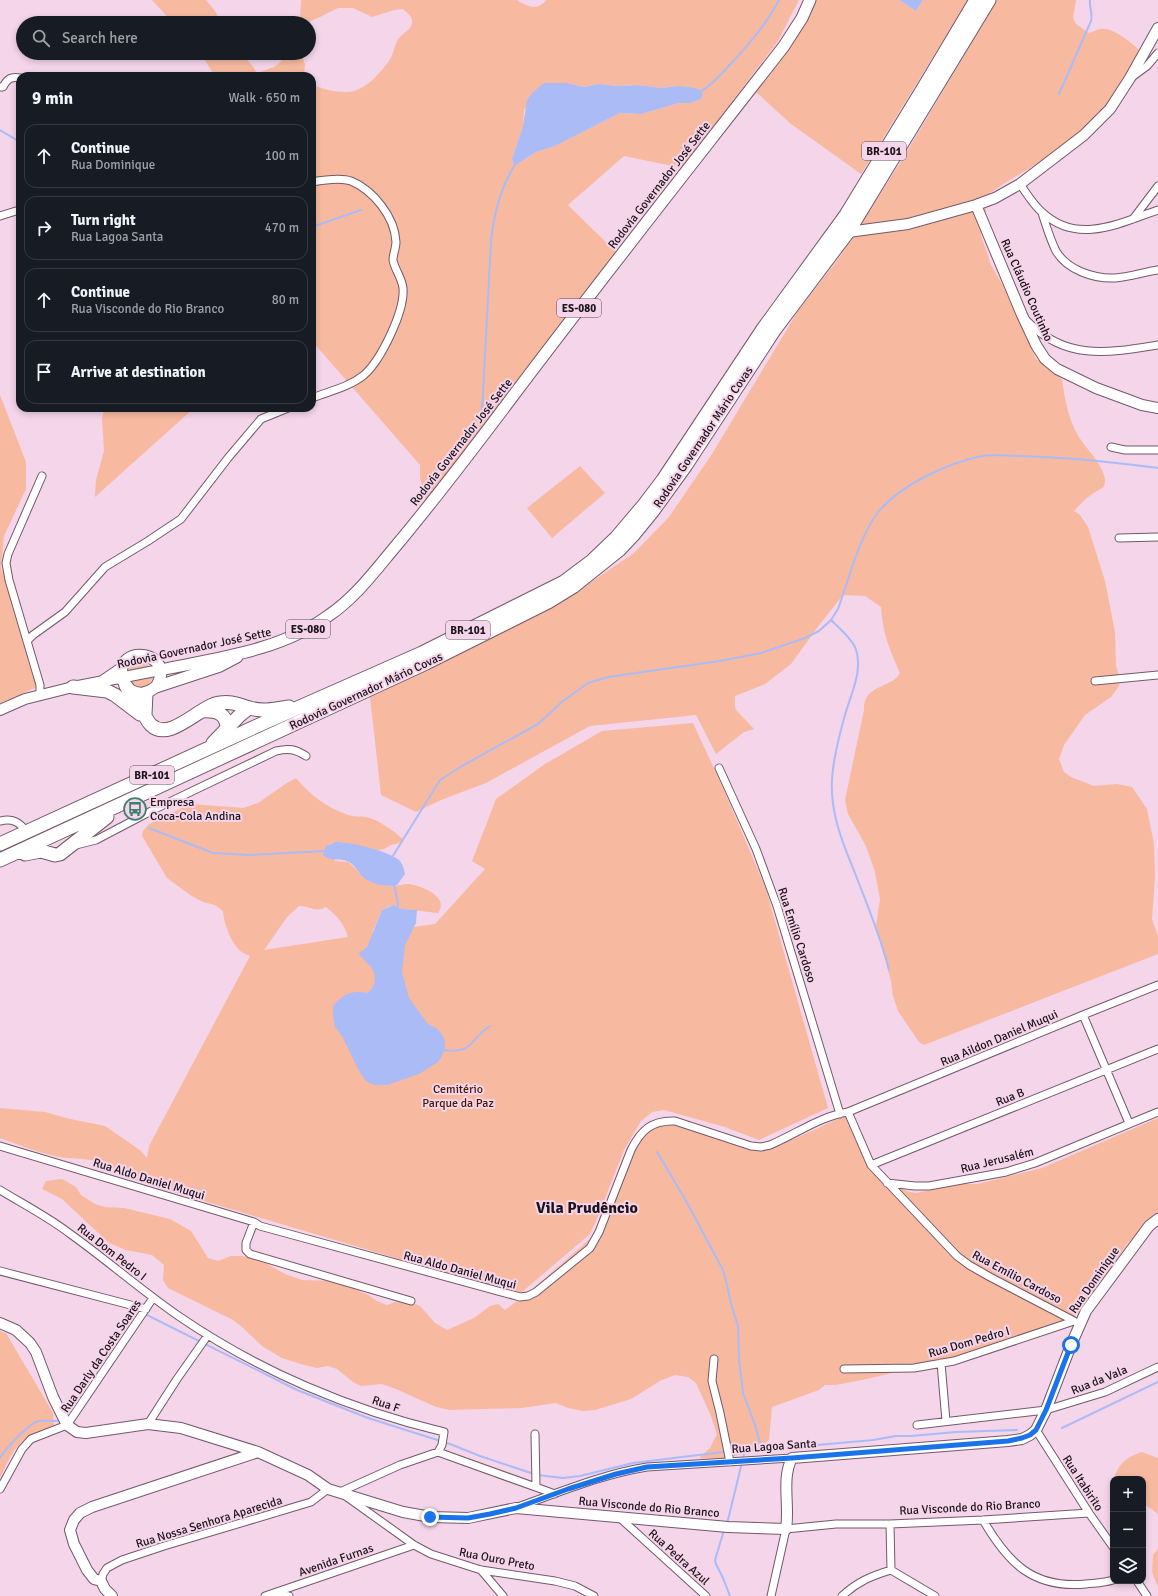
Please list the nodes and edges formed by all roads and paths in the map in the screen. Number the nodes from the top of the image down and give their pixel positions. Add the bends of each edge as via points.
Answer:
1 (810, 0) edge
2 (976, 0) edge
3 (989, 0) edge
4 (1158, 28) edge
5 (1158, 53) edge
6 (16, 78) edge
7 (1130, 78) junction
8 (0, 87) edge
9 (316, 181) edge
10 (1020, 184) junction
11 (1158, 186) edge
12 (976, 205) junction
13 (1158, 210) edge
14 (16, 211) dead end
15 (1042, 213) junction
16 (0, 216) edge
17 (1133, 219) junction
18 (848, 232) junction
19 (1158, 270) edge
20 (1022, 315) junction
21 (1158, 345) edge
22 (316, 397) edge
23 (1158, 408) edge
24 (278, 412) edge
25 (1111, 447) dead end
26 (1158, 450) edge
27 (42, 476) dead end
28 (1119, 538) dead end
29 (1158, 538) edge
30 (27, 641) junction
31 (246, 651) junction
32 (157, 665) junction
33 (1158, 675) edge
34 (123, 677) junction
35 (103, 680) joint
36 (1095, 681) dead end
37 (73, 687) junction
38 (151, 690) junction
39 (40, 695) junction
40 (309, 703) junction
41 (253, 709) junction
42 (0, 710) edge
43 (201, 711) junction
44 (146, 718) junction
45 (268, 721) junction
46 (227, 728) junction
47 (208, 749) junction
48 (306, 756) dead end
49 (719, 768) dead end
50 (186, 774) junction
51 (132, 799) junction
52 (57, 819) junction
53 (0, 821) edge
54 (28, 832) junction
55 (92, 836) junction
56 (45, 840) junction
57 (0, 844) edge
58 (50, 853) junction
59 (0, 860) edge
60 (1158, 985) edge
61 (1083, 1015) junction
62 (1158, 1049) edge
63 (1107, 1070) junction
64 (848, 1112) junction
65 (1158, 1112) edge
66 (840, 1114) junction
67 (1129, 1123) junction
68 (0, 1146) edge
69 (871, 1165) junction
70 (887, 1183) junction
71 (0, 1190) edge
72 (1158, 1219) edge
73 (254, 1222) junction
74 (0, 1271) edge
75 (153, 1298) junction
76 (411, 1301) dead end
77 (146, 1309) junction
78 (1077, 1322) junction
79 (0, 1323) edge
80 (208, 1335) junction
81 (714, 1359) dead end
82 (941, 1363) junction
83 (1158, 1367) edge
84 (844, 1369) dead end
85 (1046, 1410) junction
86 (946, 1421) junction
87 (148, 1424) junction
88 (67, 1425) junction
89 (917, 1425) dead end
90 (1036, 1430) junction
91 (535, 1434) dead end
92 (258, 1452) junction
93 (438, 1452) junction
94 (792, 1458) junction
95 (730, 1462) junction
96 (536, 1486) junction
97 (0, 1489) edge
98 (328, 1489) junction
99 (340, 1492) junction
100 (555, 1494) junction
101 (516, 1508) junction
102 (1089, 1514) junction
103 (620, 1518) junction
104 (983, 1520) junction
105 (890, 1524) junction
106 (786, 1529) junction
107 (1110, 1543) edge
108 (414, 1545) junction
109 (481, 1570) junction
110 (891, 1570) junction
111 (101, 1581) junction
112 (1110, 1581) edge
113 (1139, 1584) edge
114 (275, 1592) junction
115 (1144, 1594) edge
116 (112, 1596) edge
117 (265, 1596) edge
118 (289, 1596) edge
119 (503, 1596) edge
120 (594, 1596) edge
121 (706, 1596) edge
122 (771, 1596) edge
123 (842, 1596) edge
124 (935, 1596) edge

1 - 31 main road, Rodovia Governador José Sette / ES-080 via 784,46 450,479 359,590 339,609 313,626 275,644
2 - 40 highway, Rodovia Governador Mário Covas / BR-101 via 846,215 730,377 668,474 616,538 592,561 564,582 422,653
3 - 18 highway, Rodovia Governador Mário Covas / BR-101
4 - 7 street
5 - 7 street
6 - 8 street via 7,80 3,87
7 - 10 street via 1110,109 1084,135
9 - 22 street via 350,180 365,188 381,205 391,222 396,241 393,261 402,280 403,290 388,342 366,373 353,383
10 - 12 street
10 - 15 street
11 - 17 street
12 - 18 street via 908,224
12 - 20 street, Rua Cláudio Coutinho
13 - 17 street
14 - 16 street
15 - 17 street via 1066,228 1080,230 1116,225
15 - 19 street via 1056,251 1065,262 1078,271 1115,278
18 - 50 highway, Rodovia Governador Mário Covas / BR-101 via 775,329 686,465 652,512 634,534 601,566 548,602 433,660
20 - 21 street via 1050,340 1064,347 1092,351
20 - 23 street, Rua Cláudio Coutinho via 1036,345 1057,369 1142,406
24 - 30 street via 261,419 181,519 105,567 65,612
25 - 26 street via 1124,450
27 - 30 street via 6,563
28 - 29 street
30 - 39 street via 40,685
31 - 32 main road, Rodovia Governador José Sette / ES-080 via 198,662
31 - 38 main road via 220,666
32 - 34 street, Rodovia Governador José Sette
32 - 34 main road, Rodovia Governador José Sette via 148,656 133,656 126,661
32 - 38 main road via 161,676
33 - 36 street
34 - 35 main road, Rodovia Governador José Sette
34 - 38 main road via 131,691 139,694
34 - 44 highway
35 - 37 street
37 - 39 street
37 - 44 highway via 98,689 115,695
38 - 44 highway
39 - 42 street
40 - 41 highway via 274,709
40 - 45 highway, Rodovia Governador Mário Covas / BR-101
41 - 43 highway via 238,703 221,702
41 - 45 highway
41 - 46 highway
43 - 44 highway via 168,730 153,726
43 - 46 highway via 219,712 225,718
45 - 47 highway, Rodovia Governador Mário Covas / BR-101
45 - 50 highway via 265,732 193,766
46 - 47 highway
47 - 52 highway, Rodovia Governador Mário Covas / BR-101
48 - 55 street via 296,749 276,751
49 - 66 street, Rua Emílio Cardoso via 756,849 774,899
50 - 51 highway, Rodovia Governador Mário Covas / BR-101
51 - 55 highway
51 - 56 highway, Rodovia Governador Mário Covas / BR-101
52 - 54 highway, Rodovia Governador Mário Covas / BR-101
52 - 56 highway via 47,832
53 - 54 street via 13,820
54 - 57 highway, Rodovia Governador Mário Covas / BR-101
55 - 58 highway via 60,854
56 - 58 highway via 44,846
56 - 59 highway, Rodovia Governador Mário Covas / BR-101
58 - 59 highway via 32,852
60 - 61 street, Rua Aildon Daniel Muqui
61 - 63 street
61 - 64 street, Rua Aildon Daniel Muqui
62 - 63 street, Rua B
63 - 67 street
63 - 69 street, Rua B
64 - 66 street, Rua Aldo Daniel Muqui
64 - 69 street, Rua Emílio Cardoso
65 - 67 street, Rua Jerusalém
66 - 73 street, Rua Aldo Daniel Muqui via 761,1147 675,1121 664,1120 653,1124 636,1140 599,1232 590,1248 545,1285 520,1298 260,1226
67 - 70 street, Rua Jerusalém via 1035,1163 1006,1172 929,1186
68 - 73 street, Rua Aldo Daniel Muqui
69 - 70 street, Rua Emílio Cardoso
70 - 78 street, Rua Emílio Cardoso via 945,1244 969,1265
71 - 75 street, Rua Dom Pedro I via 64,1229
72 - 78 street, Rua Dominique via 1149,1226
73 - 76 street via 246,1243 246,1250 250,1254
74 - 77 street
75 - 77 street, Rua Darly da Costa Soares
75 - 80 street, Rua Dom Pedro I
77 - 88 street, Rua Darly da Costa Soares
78 - 82 street, Rua Dom Pedro I
78 - 85 street, Rua Dominique
79 - 88 street via 16,1330 36,1352
80 - 87 street
80 - 93 street, Rua F via 315,1390 406,1422 444,1432
81 - 95 street via 712,1381
82 - 84 street, Rua Dom Pedro I via 914,1368
82 - 86 street
83 - 85 street, Rua da Vala via 1104,1392
85 - 86 street, Rua da Vala
85 - 90 street, Rua Dominique
86 - 89 street, Rua da Vala
87 - 88 street, Rua Visconde do Rio Branco via 86,1434 77,1432
87 - 92 street, Rua Visconde do Rio Branco via 181,1428
88 - 97 street via 31,1439 22,1449
90 - 94 street, Rua Lagoa Santa via 1030,1435 1008,1441
90 - 102 street, Rua Itabirito
91 - 96 street
92 - 98 street, Rua Visconde do Rio Branco via 308,1475
92 - 111 street via 105,1502 80,1514 70,1530 74,1544 87,1570 94,1579
93 - 96 street
93 - 99 street via 400,1465
94 - 95 street, Rua Lagoa Santa
94 - 106 street via 786,1476
95 - 100 street, Rua Lagoa Santa via 647,1467
96 - 100 street
98 - 99 street, Rua Visconde do Rio Branco
98 - 111 street, Rua Nossa Senhora Aparecida via 311,1502 122,1560 107,1568
99 - 101 street, Rua Visconde do Rio Branco via 403,1512 430,1517 468,1518
99 - 108 street, Rua Ouro Preto
100 - 101 street, Rua Lagoa Santa
101 - 103 street, Rua Visconde do Rio Branco
102 - 104 street, Rua Visconde do Rio Branco
102 - 107 street, Rua Itabirito
103 - 106 street, Rua Visconde do Rio Branco
103 - 121 street, Rua Pedra Azul
104 - 105 street, Rua Visconde do Rio Branco
104 - 112 street via 996,1542 1031,1576 1061,1585
105 - 106 street, Rua Visconde do Rio Branco via 836,1524
105 - 110 street
106 - 122 street
108 - 109 street, Rua Ouro Preto via 446,1560
108 - 114 street, Avenida Furnas
109 - 119 street
109 - 120 street, Rua Ouro Preto via 555,1581 575,1586
110 - 123 street via 871,1576
110 - 124 street
111 - 116 street
113 - 115 street
114 - 117 street, Avenida Furnas
114 - 118 street

